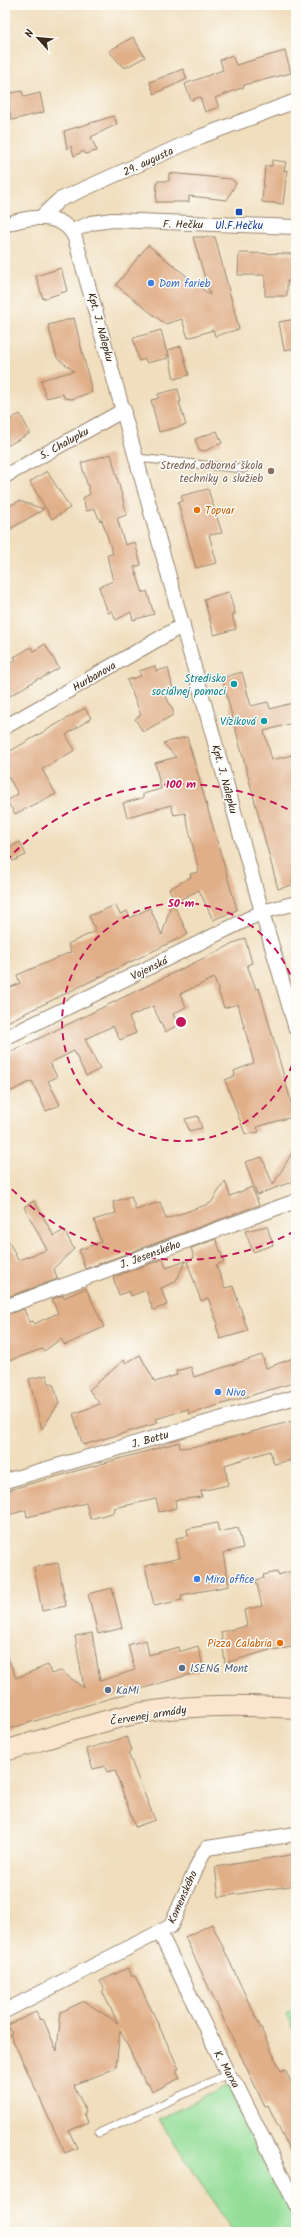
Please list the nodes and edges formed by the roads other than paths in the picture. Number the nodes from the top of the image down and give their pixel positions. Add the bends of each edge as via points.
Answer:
1 (296, 101) edge
2 (40, 218) junction
3 (5, 225) edge
4 (296, 226) edge
5 (72, 231) junction
6 (124, 410) junction
7 (137, 458) junction
8 (244, 469) dead end
9 (5, 476) edge
10 (183, 625) junction
11 (5, 727) edge
12 (296, 903) edge
13 (262, 912) junction
14 (296, 1029) edge
15 (5, 1038) edge
16 (296, 1201) edge
17 (5, 1307) edge
18 (296, 1397) edge
19 (5, 1481) edge
20 (296, 1708) edge
21 (5, 1751) edge
22 (296, 1834) edge
23 (160, 1933) junction
24 (5, 2010) edge
25 (228, 2074) junction
26 (99, 2133) dead end
27 (296, 2205) edge

1 - 2 street, 29. augusta via 202,136 59,200
2 - 3 street via 18,220
2 - 5 street via 59,220
4 - 5 street, F. Hečku via 112,220 91,223
5 - 6 street, Kpt. J. Nálepku
6 - 7 street, Kpt. J. Nálepku
6 - 9 street, S. Chalupku
7 - 8 lane
7 - 10 street, Kpt. J. Nálepku
10 - 11 street, Hurbanova
10 - 13 street, Kpt. J. Nálepku
12 - 13 street, Vojenská
13 - 14 street, Kpt. J. Nálepku
13 - 15 street, Vojenská
16 - 17 street, J. Jesenského
18 - 19 street, J. Bottu
20 - 21 street, Červenej armády via 213,1706 165,1710 118,1718
22 - 23 street, Komenského via 207,1848 171,1926
23 - 24 street, Komenského
23 - 25 street, K. Marxa
25 - 26 lane
25 - 27 street, K. Marxa via 237,2086

